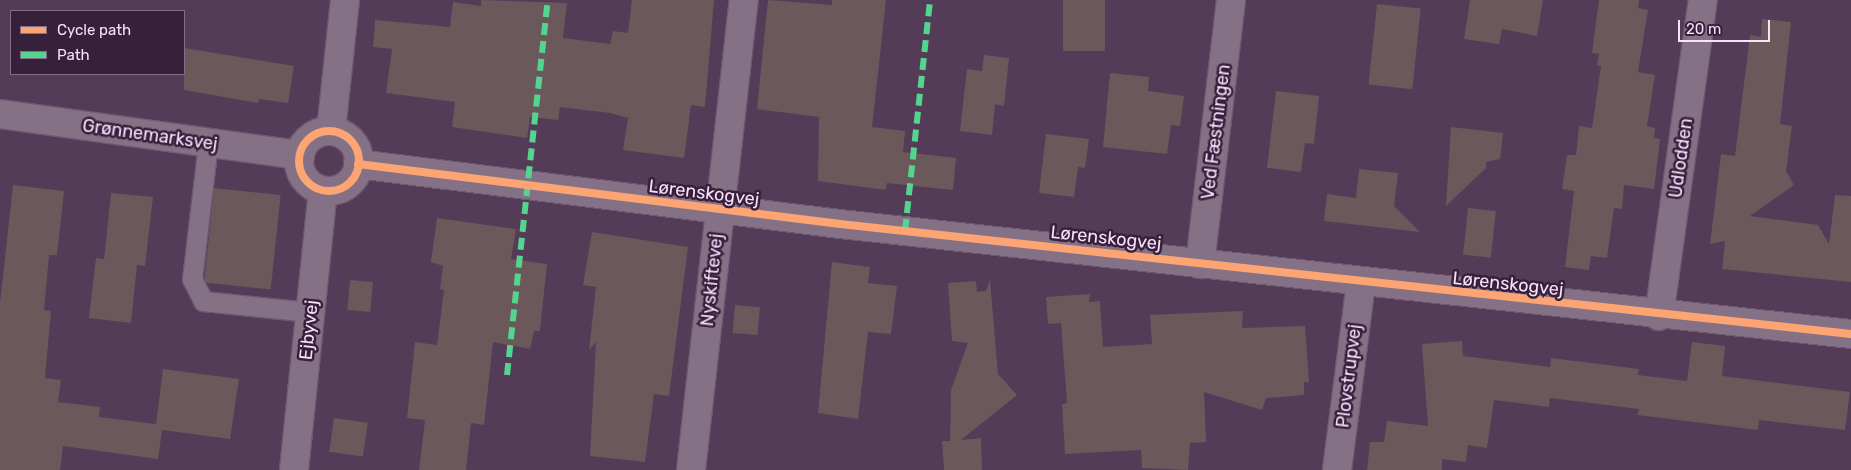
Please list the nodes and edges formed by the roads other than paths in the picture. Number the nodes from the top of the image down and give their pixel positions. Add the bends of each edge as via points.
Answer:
1 (346, 0) edge
2 (744, 0) edge
3 (1231, 0) edge
4 (1702, 0) edge
5 (0, 114) edge
6 (331, 131) junction
7 (208, 143) junction
8 (300, 154) junction
9 (358, 164) junction
10 (323, 190) junction
11 (720, 210) junction
12 (1200, 264) junction
13 (1360, 282) junction
14 (310, 312) junction
15 (1659, 316) junction
16 (1851, 334) edge
17 (294, 470) edge
18 (692, 470) edge
19 (1337, 470) edge

1 - 6 street
2 - 11 street, Nyskiftevej
3 - 12 street, Ved Fæstningen
4 - 15 street, Udlodden
5 - 7 street, Grønnemarksvej
6 - 8 street via 308,140
6 - 9 street via 354,146
7 - 8 street, Grønnemarksvej
7 - 14 lane via 192,279 203,301
8 - 10 street via 307,181
9 - 10 street via 342,188
9 - 11 street, Lørenskogvej
10 - 14 street, Ejbyvej
11 - 12 street, Lørenskogvej
11 - 18 street, Nyskiftevej
12 - 13 street, Lørenskogvej
13 - 15 street, Lørenskogvej
13 - 19 street, Plovstrupvej
14 - 17 street, Ejbyvej
15 - 16 street, Lørenskogvej

